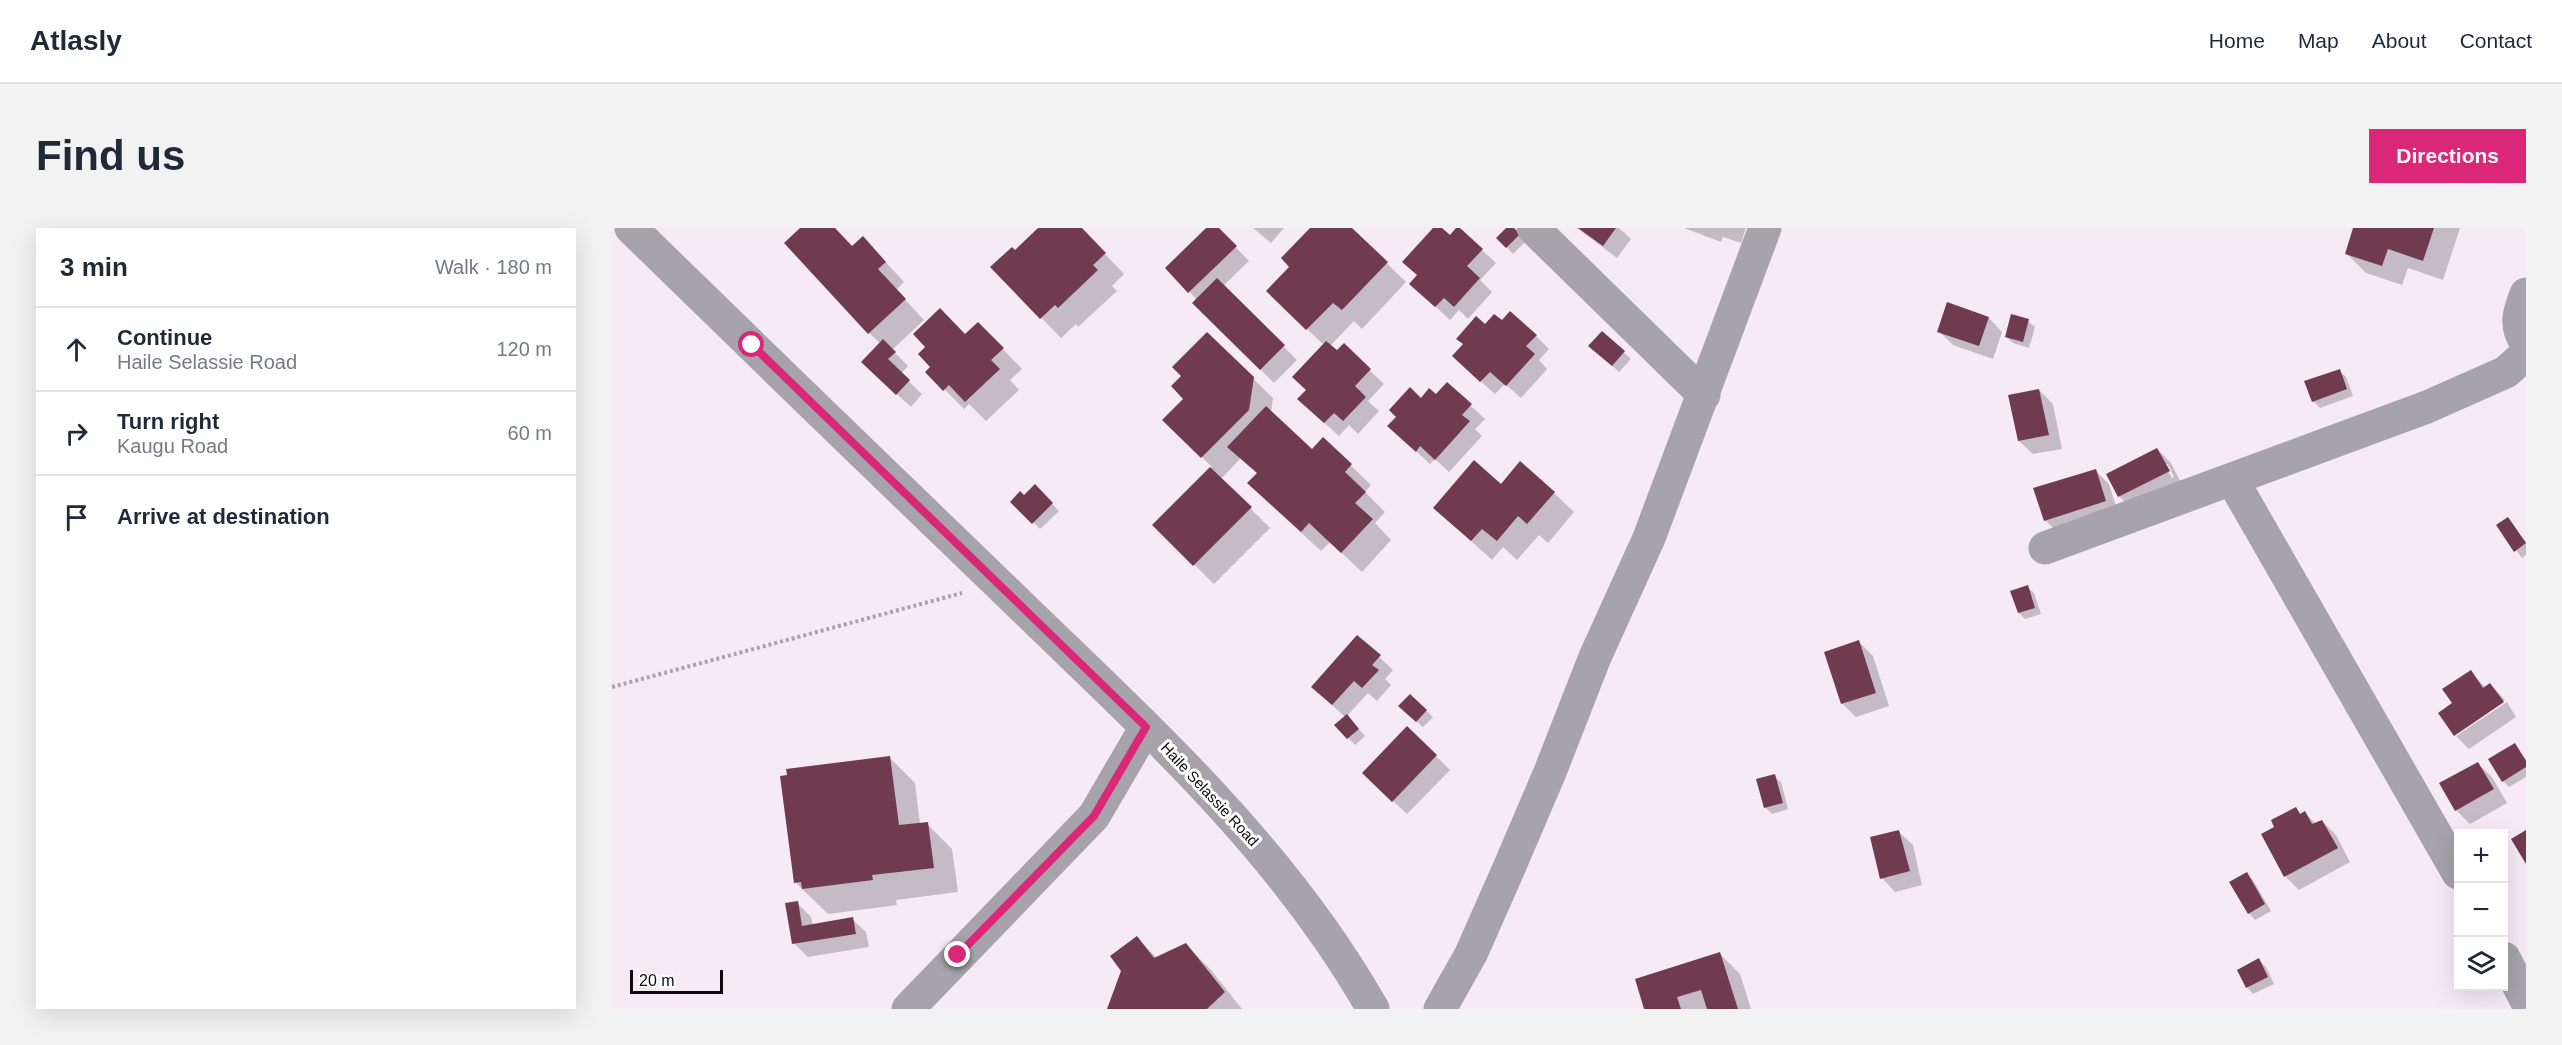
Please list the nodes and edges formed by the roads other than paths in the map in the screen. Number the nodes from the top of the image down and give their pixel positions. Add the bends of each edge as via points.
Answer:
1 (631, 228) edge
2 (1533, 228) edge
3 (1765, 228) edge
4 (2526, 294) edge
5 (2526, 342) edge
6 (2526, 354) edge
7 (1704, 395) junction
8 (2233, 481) junction
9 (2045, 548) dead end
10 (1146, 727) junction
11 (2454, 866) edge
12 (2508, 966) edge
13 (2526, 1000) edge
14 (908, 1009) edge
15 (1373, 1009) edge
16 (1440, 1009) edge

1 - 10 street, Haile Selassie Road
2 - 7 street
3 - 7 street
4 - 5 street via 2518,332
6 - 8 street via 2506,372 2427,407
7 - 16 street via 1686,433 1649,538 1594,657 1509,868 1471,954
8 - 9 street
8 - 11 street
10 - 14 street via 1094,816
10 - 15 street, Haile Selassie Road via 1231,813 1292,887 1346,961
12 - 13 street

